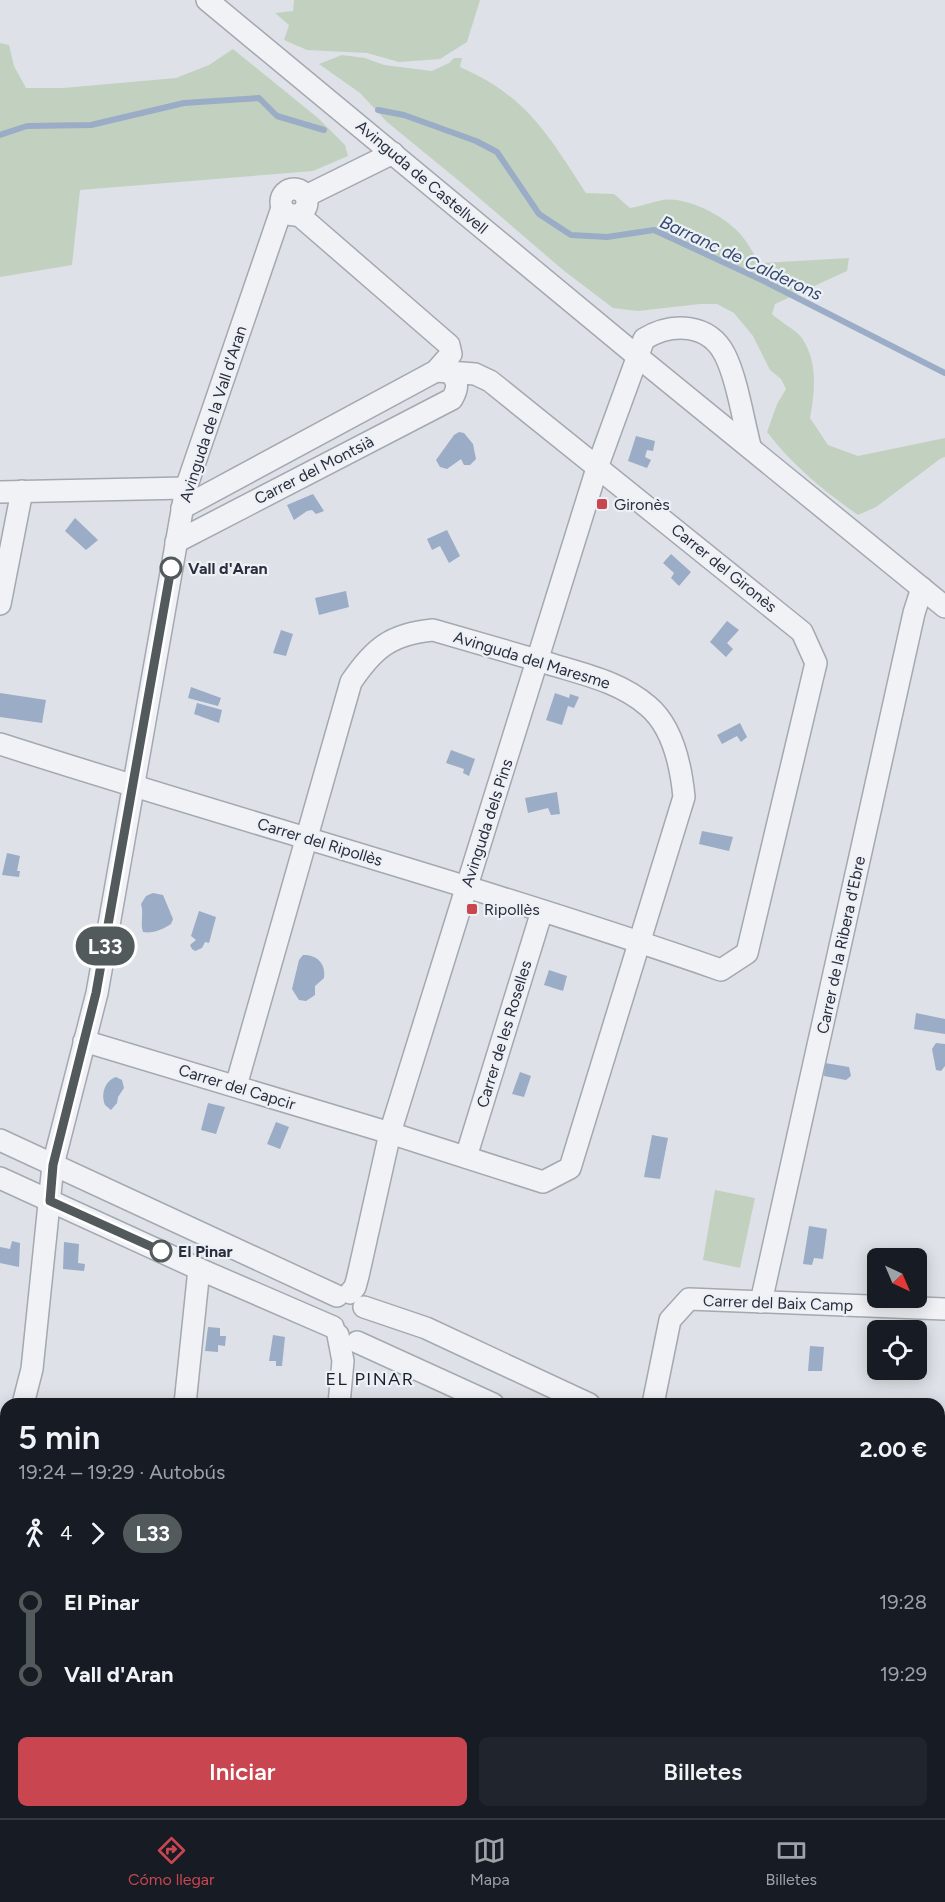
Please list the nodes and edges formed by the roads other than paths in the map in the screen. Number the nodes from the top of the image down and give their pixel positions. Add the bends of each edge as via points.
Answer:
1 (207, 0) edge
2 (393, 153) junction
3 (295, 206) junction
4 (637, 356) junction
5 (443, 371) junction
6 (750, 446) junction
7 (598, 465) junction
8 (22, 491) junction
9 (0, 492) edge
10 (184, 498) junction
11 (176, 542) junction
12 (922, 588) junction
13 (0, 604) edge
14 (945, 607) edge
15 (538, 661) junction
16 (0, 744) edge
17 (133, 786) junction
18 (308, 838) junction
19 (466, 887) junction
20 (542, 911) junction
21 (640, 942) junction
22 (84, 1041) junction
23 (236, 1086) junction
24 (390, 1133) junction
25 (0, 1140) edge
26 (466, 1157) junction
27 (53, 1165) junction
28 (0, 1178) edge
29 (50, 1201) junction
30 (199, 1269) junction
31 (350, 1299) junction
32 (761, 1302) junction
33 (945, 1309) edge
34 (346, 1336) junction
35 (25, 1398) edge
36 (186, 1398) edge
37 (340, 1398) edge
38 (480, 1398) edge
39 (576, 1398) edge
40 (654, 1398) edge

1 - 2 street, Avinguda de Castellvell
2 - 3 street
2 - 4 street, Avinguda de Castellvell
3 - 5 street via 449,345 451,354
3 - 10 street, Avinguda de la Vall d'Aran
4 - 6 street, Avinguda de Castellvell
4 - 6 street, Avinguda dels Pins via 644,339 674,327 689,328 717,343 726,356
4 - 7 street, Avinguda dels Pins
5 - 7 street, Carrer del Gironès via 476,374 490,381
5 - 10 street, Carrer del Montsià
5 - 11 street, Carrer del Montsià via 455,378 457,390 452,399
6 - 12 street, Avinguda de Castellvell
7 - 15 street, Avinguda dels Pins
7 - 21 street, Carrer del Gironès via 802,632 816,663 747,953 721,970
8 - 9 street, Carrer del Montsià
8 - 10 street, Carrer del Montsià
8 - 13 street
10 - 11 street, Avinguda de la Vall d'Aran
11 - 17 street, Avinguda de la Vall d'Aran
12 - 14 street, Avinguda de Castellvell
12 - 32 street, Carrer de la Ribera d'Ebre
15 - 18 street, Avinguda del Maresme via 433,630 410,632 387,643 367,659 351,682
15 - 19 street, Avinguda dels Pins
15 - 21 street, Avinguda del Maresme via 612,682 649,706 675,749 684,797
16 - 17 street, Carrer del Ripollès
17 - 18 street, Carrer del Ripollès
17 - 22 street, Avinguda de la Vall d'Aran
18 - 19 street, Carrer del Ripollès
18 - 23 street, Avinguda del Maresme
19 - 20 street, Carrer del Ripollès
19 - 24 street, Avinguda dels Pins
20 - 21 street, Carrer del Ripollès
20 - 26 street, Carrer de les Roselles
21 - 26 street, Avinguda del Maresme via 570,1168 543,1182
22 - 23 street, Carrer del Capcir
22 - 27 street, Avinguda de la Vall d'Aran
23 - 24 street, Carrer del Capcir
24 - 26 street, Avinguda del Maresme
24 - 31 street, Avinguda dels Pins
25 - 27 street
27 - 29 street, Avinguda de la Vall d'Aran
27 - 31 street
28 - 29 street
29 - 30 street
29 - 35 street, Avinguda de la Vall d'Aran via 32,1369
30 - 34 street
30 - 36 street
31 - 34 street via 329,1309
31 - 34 street via 370,1324 364,1339
31 - 39 street via 426,1328
32 - 33 street, Carrer del Baix Camp
32 - 40 street, Carrer del Baix Camp via 689,1299 670,1320
34 - 37 street
34 - 38 street

